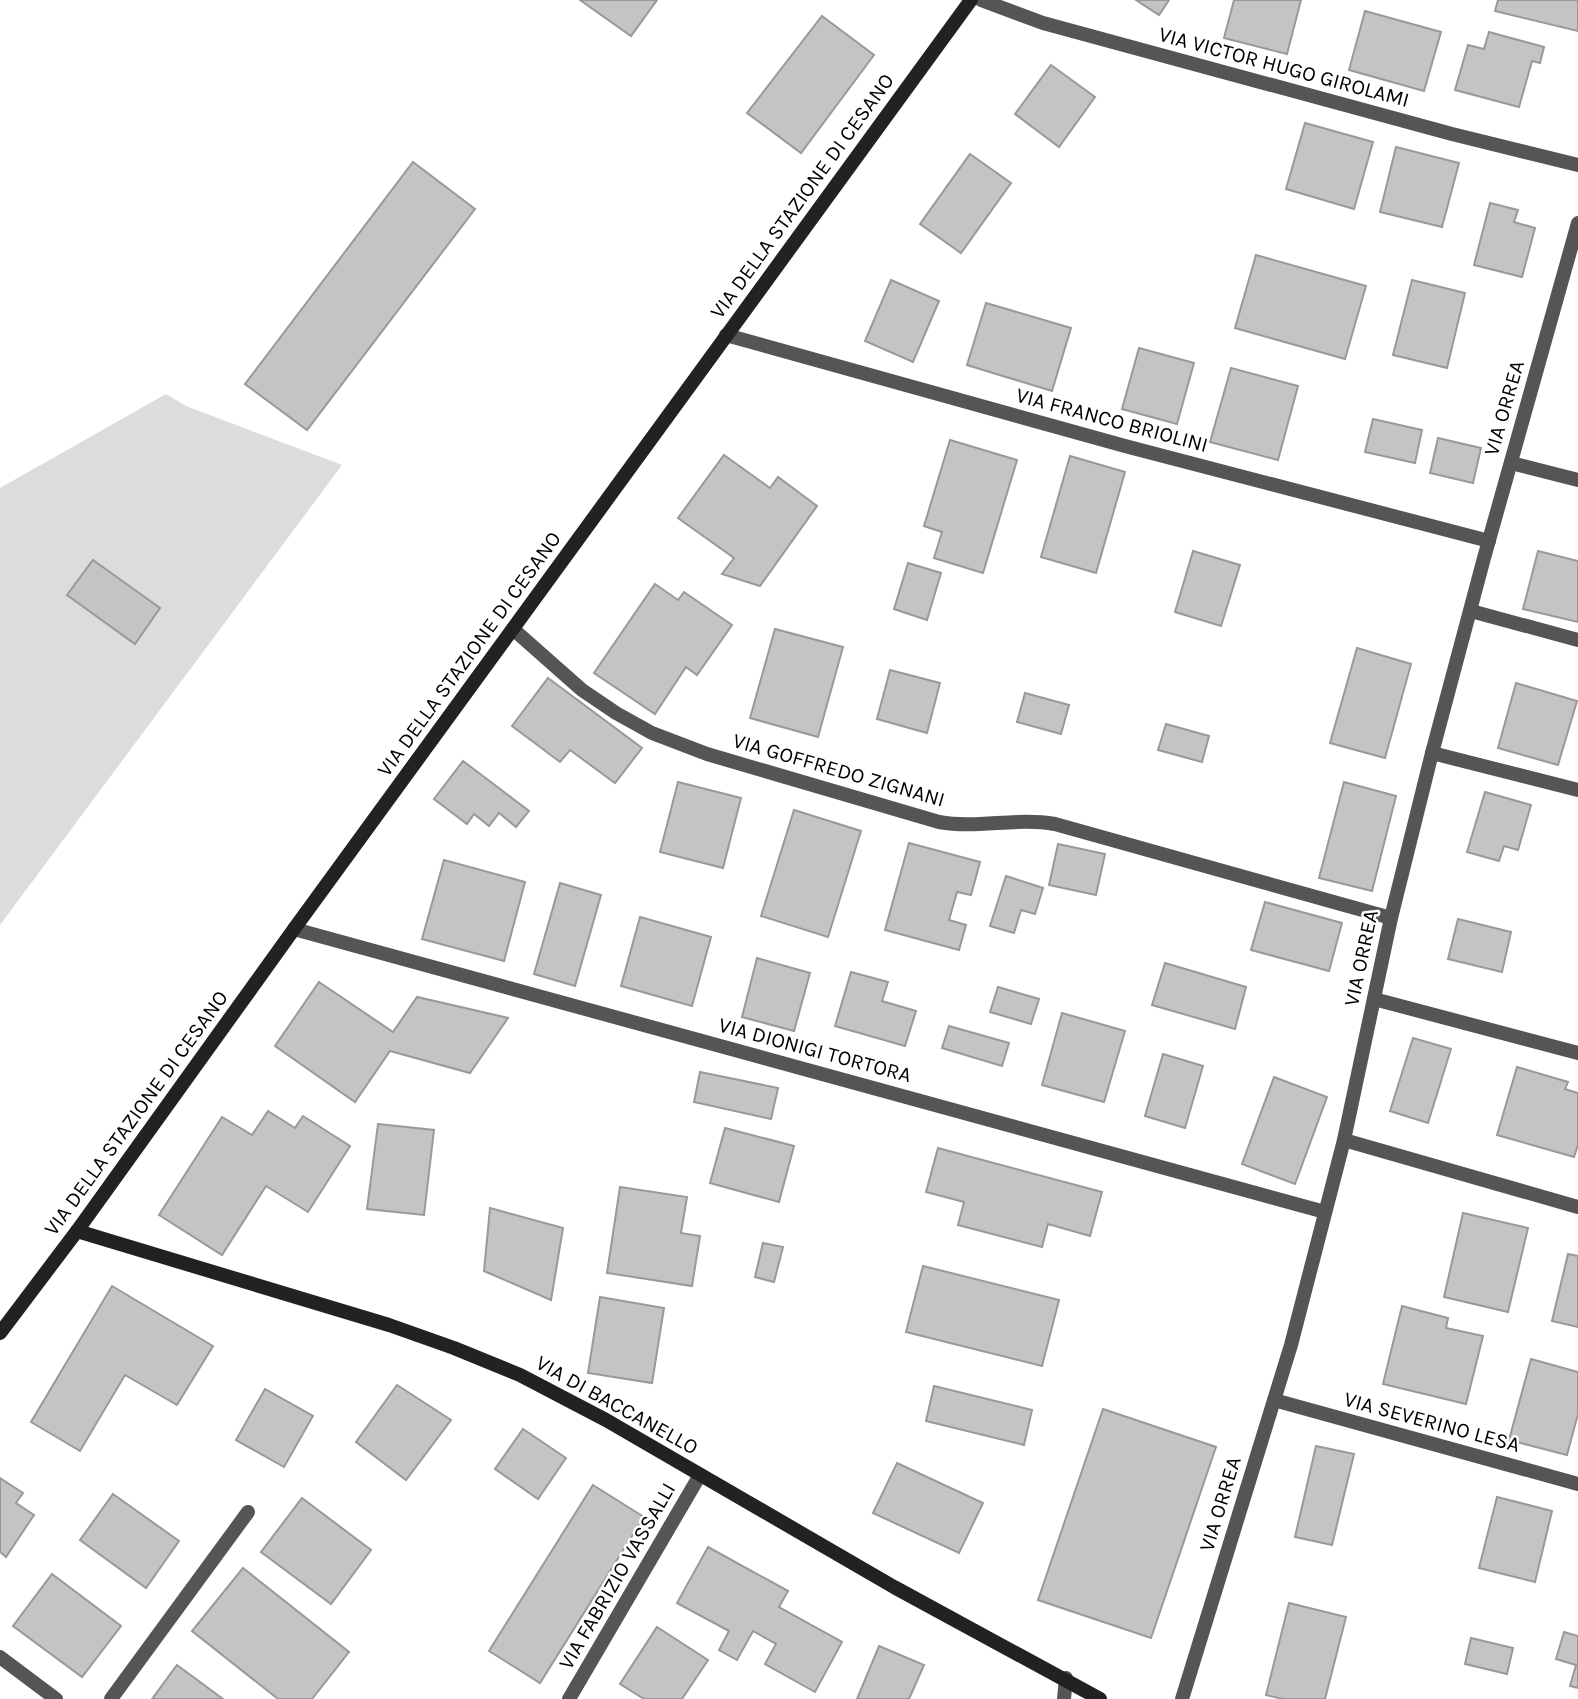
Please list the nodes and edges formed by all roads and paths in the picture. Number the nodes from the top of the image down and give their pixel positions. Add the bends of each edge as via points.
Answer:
1 (971, 0) edge
2 (981, 0) edge
3 (1578, 165) edge
4 (1578, 223) edge
5 (726, 335) junction
6 (1511, 463) junction
7 (1578, 480) edge
8 (1489, 541) junction
9 (1471, 611) junction
10 (513, 629) junction
11 (1578, 640) edge
12 (1432, 753) junction
13 (1578, 790) edge
14 (1391, 918) junction
15 (294, 929) junction
16 (1374, 999) junction
17 (1578, 1053) edge
18 (1344, 1140) junction
19 (1578, 1207) edge
20 (1325, 1212) junction
21 (77, 1231) junction
22 (0, 1333) edge
23 (1274, 1401) junction
24 (700, 1475) junction
25 (1578, 1484) edge
26 (248, 1512) dead end
27 (0, 1657) edge
28 (1066, 1678) junction
29 (56, 1699) edge
30 (111, 1699) edge
31 (569, 1699) edge
32 (1064, 1699) edge
33 (1100, 1699) edge
34 (1182, 1699) edge

1 - 5 street, VIA DELLA STAZIONE DI CESANO
2 - 3 street, VIA VICTOR HUGO GIROLAMI via 1043,23
4 - 6 street, VIA ORREA
5 - 8 street, VIA FRANCO BRIOLINI
5 - 10 street, VIA DELLA STAZIONE DI CESANO
6 - 7 street
6 - 8 street, VIA ORREA
8 - 9 street, VIA ORREA
9 - 11 street
9 - 12 street, VIA ORREA
10 - 14 street, VIA GOFFREDO ZIGNANI via 564,677 616,713 707,754 939,822 975,825 1031,820 1055,824
10 - 15 street, VIA DELLA STAZIONE DI CESANO
12 - 13 street
12 - 14 street, VIA ORREA
14 - 16 street, VIA ORREA
15 - 20 street, VIA DIONIGI TORTORA
15 - 21 street, VIA DELLA STAZIONE DI CESANO
16 - 17 street
16 - 18 street, VIA ORREA
18 - 19 street
18 - 20 street, VIA ORREA
20 - 23 street, VIA ORREA
21 - 22 street, VIA DELLA STAZIONE DI CESANO
21 - 24 street, VIA DI BACCANELLO via 311,1300 489,1361 558,1394
23 - 25 street, VIA SEVERINO LESA
23 - 34 street, VIA ORREA
24 - 28 street, VIA DI BACCANELLO via 894,1587
24 - 31 street, VIA FABRIZIO VASSALLI
26 - 30 street
27 - 29 street
28 - 32 street
28 - 33 street, VIA DI BACCANELLO

